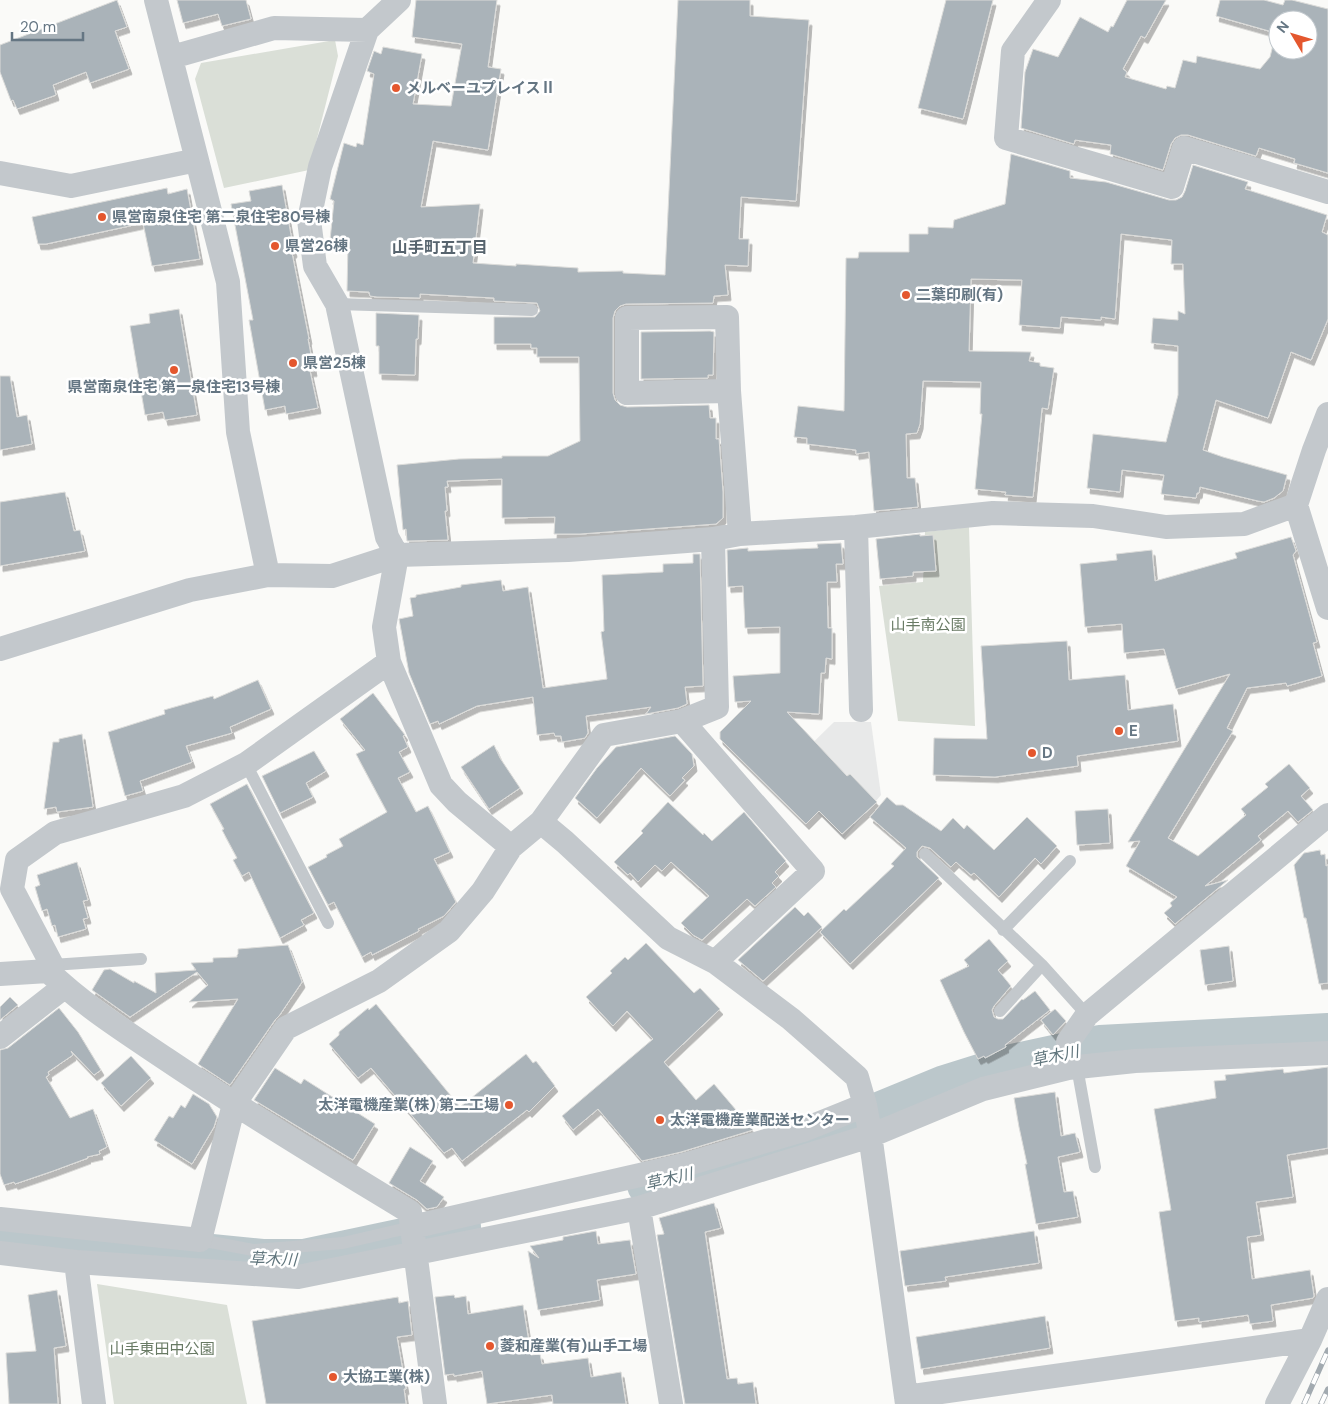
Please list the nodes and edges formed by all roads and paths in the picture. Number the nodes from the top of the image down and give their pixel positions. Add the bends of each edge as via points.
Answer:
1 (156, 0) edge
2 (400, 0) edge
3 (1049, 0) edge
4 (367, 30) junction
5 (172, 57) junction
6 (197, 160) junction
7 (0, 173) edge
8 (1328, 192) edge
9 (337, 304) junction
10 (532, 310) dead end
11 (729, 391) junction
12 (1328, 414) edge
13 (1296, 505) junction
14 (856, 527) junction
15 (740, 534) junction
16 (713, 539) junction
17 (397, 555) junction
18 (268, 575) junction
19 (1328, 608) edge
20 (0, 649) edge
21 (389, 662) junction
22 (861, 710) dead end
23 (682, 722) junction
24 (246, 764) junction
25 (1328, 815) edge
26 (542, 822) junction
27 (511, 847) junction
28 (925, 854) dead end
29 (1070, 861) dead end
30 (6, 887) edge
31 (328, 923) dead end
32 (1003, 930) junction
33 (142, 959) dead end
34 (715, 962) junction
35 (1042, 965) junction
36 (0, 974) edge
37 (55, 974) junction
38 (1000, 1011) dead end
39 (1087, 1015) junction
40 (0, 1037) edge
41 (1328, 1053) edge
42 (1070, 1061) junction
43 (234, 1104) junction
44 (867, 1120) junction
45 (1095, 1167) dead end
46 (639, 1208) junction
47 (0, 1218) edge
48 (413, 1239) junction
49 (0, 1253) edge
50 (197, 1255) junction
51 (76, 1262) junction
52 (1328, 1299) edge
53 (1310, 1340) junction
54 (907, 1401) edge
55 (94, 1404) edge
56 (435, 1404) edge
57 (670, 1404) edge
58 (1277, 1404) edge

1 - 5 street
2 - 4 street
3 - 8 street via 1013,50 1006,138 1172,187 1184,148
4 - 5 street via 274,28
4 - 9 street via 320,167 309,220 315,266
5 - 6 street
6 - 7 street via 71,186
6 - 18 street via 228,282 238,432
9 - 10 lane
9 - 17 street via 386,537
11 - 11 street via 727,317 627,318 627,392
11 - 15 street
12 - 13 street
13 - 14 street via 1244,524 1166,527 1093,516 993,513
13 - 19 street
14 - 15 street
14 - 22 street
15 - 16 street
16 - 17 street via 568,550
16 - 23 street via 718,707
17 - 18 street via 332,576
17 - 21 street via 384,627
18 - 20 street via 190,590
21 - 24 street
21 - 27 street via 442,785 457,802
23 - 26 street via 604,735
23 - 34 street via 813,870
24 - 30 street via 184,796 56,833 17,860
24 - 31 lane
25 - 39 street
26 - 27 street
26 - 34 street via 668,938
27 - 43 street via 483,891 450,931 379,981 286,1028
28 - 32 lane
29 - 32 lane
30 - 37 street
32 - 35 lane
33 - 37 lane
34 - 44 street via 791,1019 857,1077
35 - 38 lane
35 - 39 lane
36 - 37 street
37 - 40 street
37 - 43 street via 111,1022
39 - 42 street via 1068,1042
41 - 42 street
42 - 44 street via 983,1089
42 - 45 lane
43 - 48 street via 410,1212
43 - 50 street
44 - 46 street
44 - 48 street via 803,1130
44 - 54 street
46 - 48 street
46 - 57 street
47 - 50 street
48 - 50 street via 298,1277
48 - 56 street
49 - 51 street
50 - 51 street
51 - 55 street
52 - 53 street
53 - 54 street
53 - 58 street

